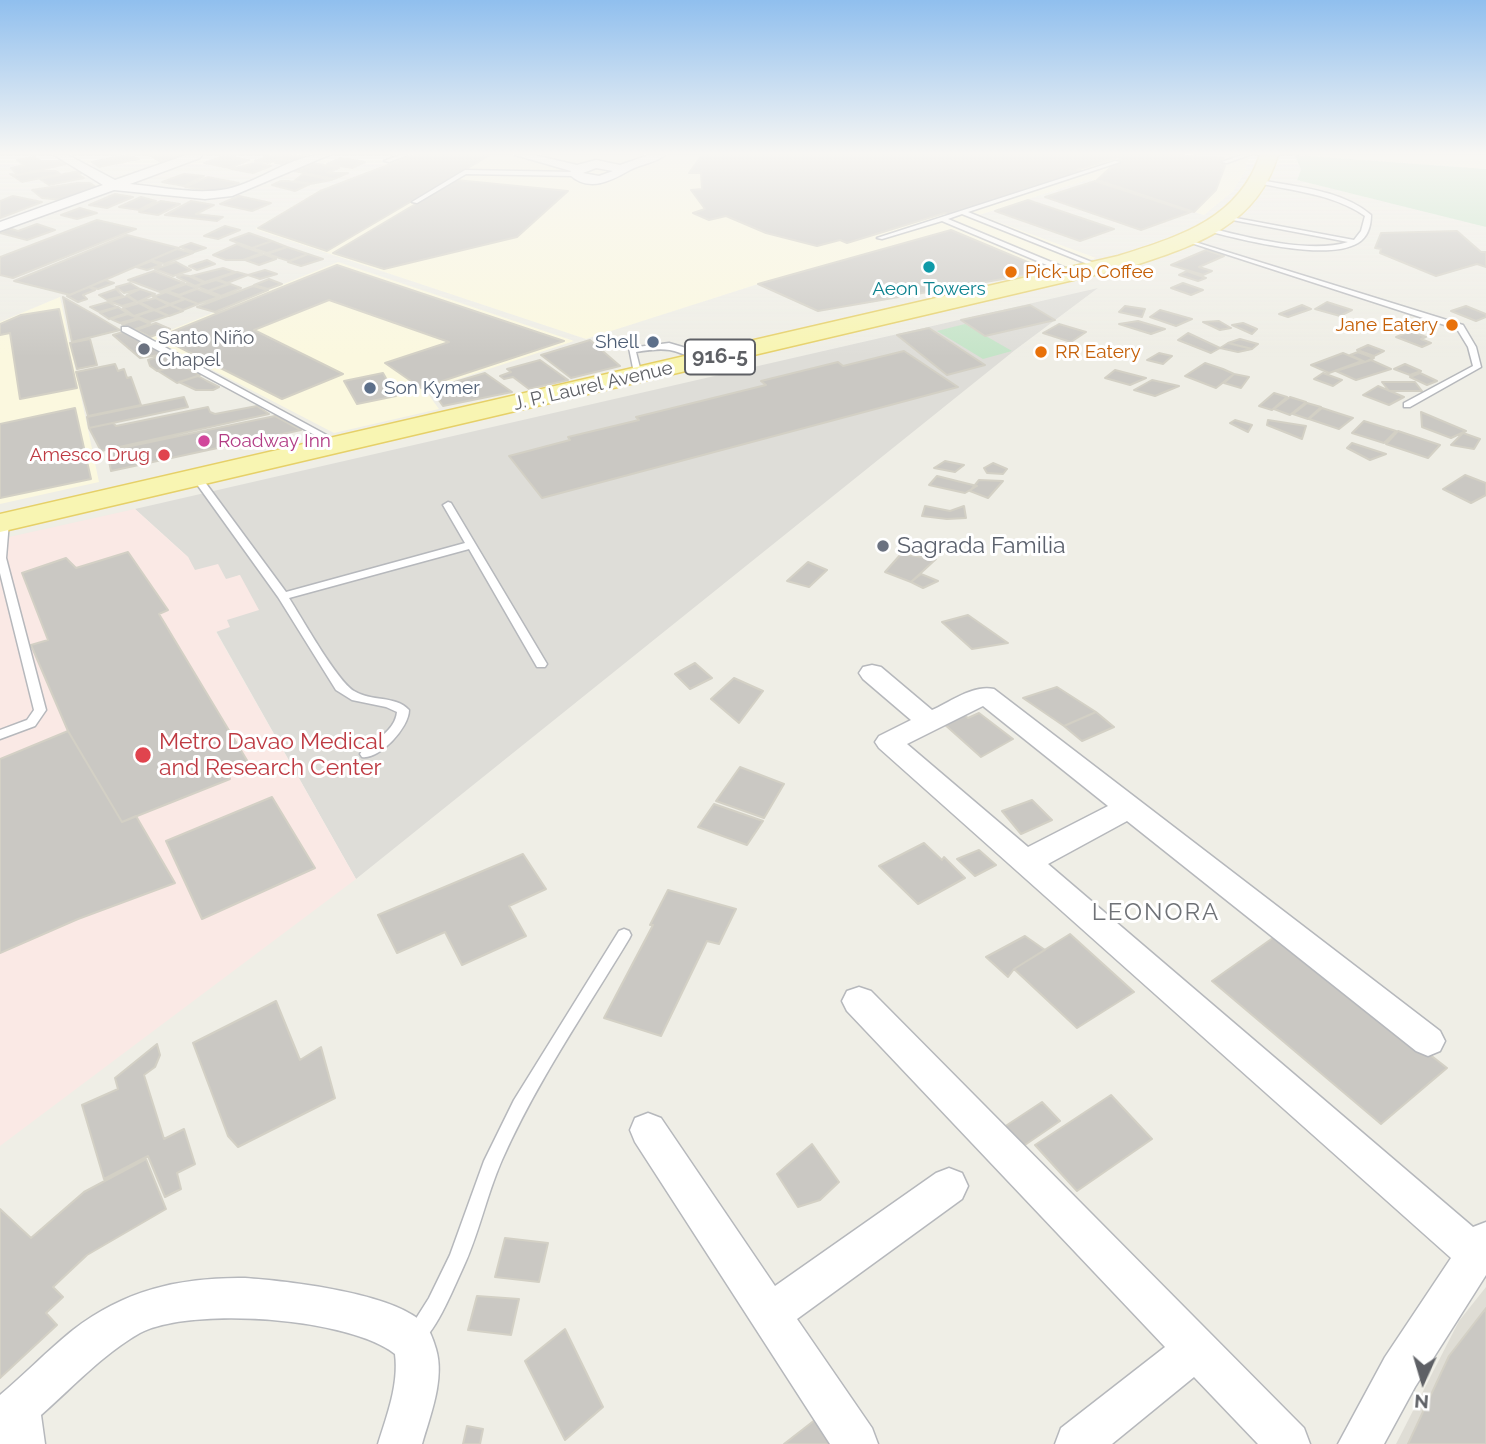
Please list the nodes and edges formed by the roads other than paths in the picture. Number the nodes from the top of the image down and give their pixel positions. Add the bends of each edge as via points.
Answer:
1 (928, 222) edge
2 (953, 222) edge
3 (984, 222) edge
4 (1217, 222) edge
5 (1250, 222) edge
6 (1368, 222) edge
7 (1206, 229) junction
8 (880, 238) dead end
9 (1184, 239) junction
10 (1356, 241) junction
11 (1027, 246) dead end
12 (1090, 272) junction
13 (125, 329) dead end
14 (1407, 405) dead end
15 (338, 444) junction
16 (197, 476) junction
17 (448, 505) dead end
18 (2, 523) edge
19 (471, 545) junction
20 (1, 563) edge
21 (283, 596) junction
22 (541, 664) dead end
23 (872, 673) dead end
24 (929, 722) junction
25 (0, 735) edge
26 (366, 754) dead end
27 (1129, 807) junction
28 (1026, 862) junction
29 (624, 935) dead end
30 (859, 1001) dead end
31 (1428, 1041) dead end
32 (648, 1130) dead end
33 (949, 1186) dead end
34 (1480, 1247) edge
35 (769, 1314) junction
36 (412, 1341) junction
37 (1196, 1349) junction
38 (14, 1425) edge
39 (400, 1444) edge
40 (856, 1444) edge
41 (1077, 1444) edge
42 (1287, 1444) edge
43 (1360, 1444) edge

1 - 8 lane
2 - 12 lane
3 - 12 lane
4 - 7 main road, J. P. Laurel Avenue / 916-5
5 - 10 lane
6 - 10 lane
7 - 9 main road, J. P. Laurel Avenue / 916-5
7 - 10 lane via 1302,246 1335,247
9 - 12 main road, J. P. Laurel Avenue / 916-5
9 - 14 lane via 1460,327 1477,366
11 - 12 lane
12 - 15 main road, J. P. Laurel Avenue / 916-5
13 - 15 lane
15 - 16 main road, J. P. Laurel Avenue / 916-5
16 - 18 main road, J. P. Laurel Avenue / 916-5
16 - 21 lane
17 - 19 lane
18 - 20 lane
19 - 21 lane
19 - 22 lane
20 - 25 lane via 40,710 31,723
21 - 26 lane via 350,698 403,710 398,727
23 - 24 street
24 - 27 street via 985,695
24 - 28 street via 888,742
27 - 28 street
27 - 31 street
28 - 34 street
29 - 36 lane via 520,1105 493,1161 458,1259
30 - 37 street
32 - 35 street
33 - 35 street
34 - 43 street
35 - 40 street
36 - 38 street via 395,1327 370,1318 301,1304 229,1298 185,1300 147,1310 108,1330 61,1367
36 - 39 street via 418,1359
37 - 41 street
37 - 42 street

